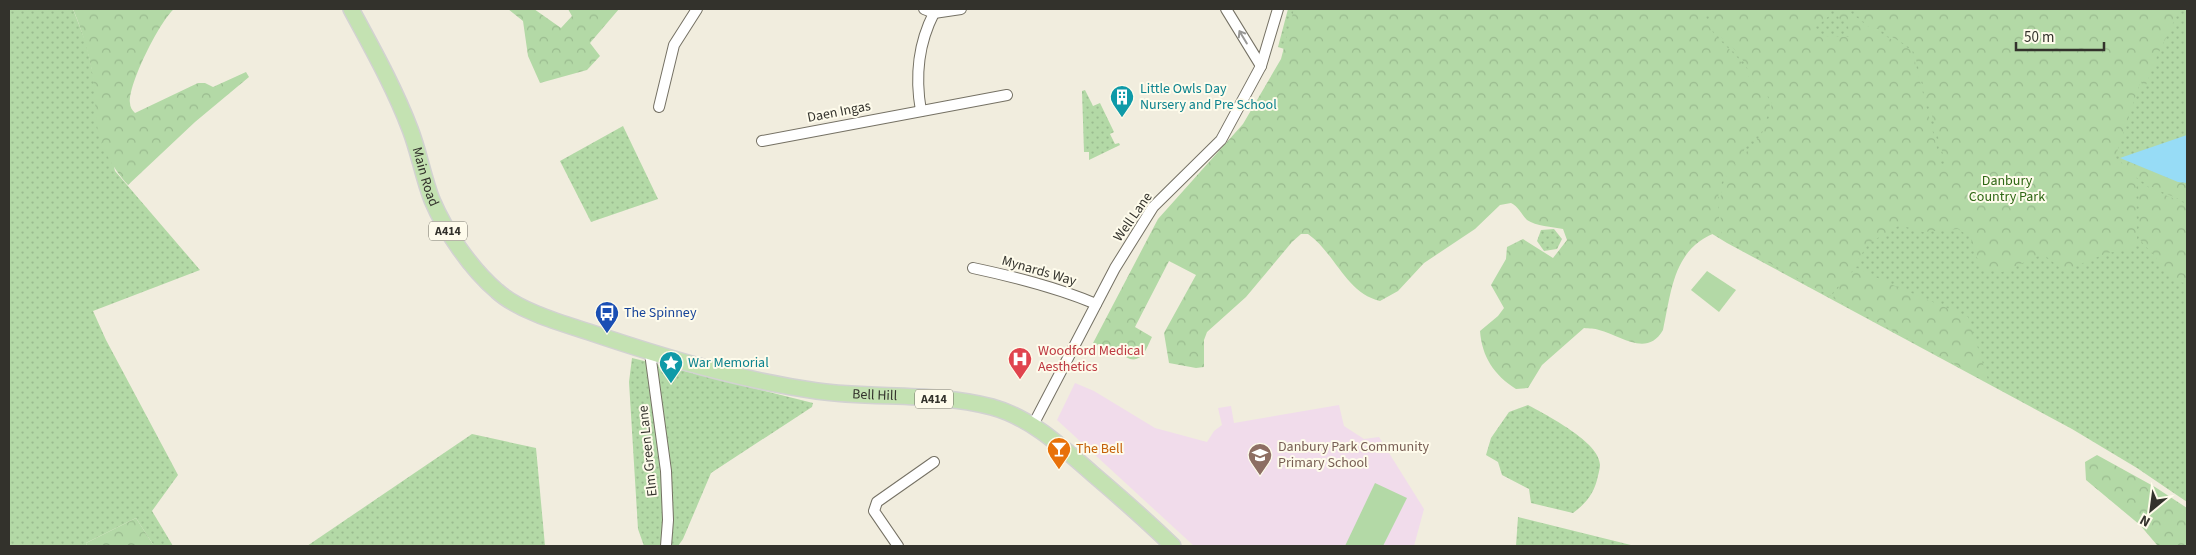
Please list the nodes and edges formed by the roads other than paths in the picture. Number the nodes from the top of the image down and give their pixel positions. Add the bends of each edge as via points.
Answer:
1 (351, 9) edge
2 (697, 9) edge
3 (961, 9) edge
4 (1226, 9) edge
5 (1278, 9) edge
6 (929, 11) edge
7 (1261, 66) junction
8 (1007, 95) dead end
9 (659, 107) dead end
10 (922, 111) junction
11 (762, 141) dead end
12 (973, 268) dead end
13 (1096, 304) junction
14 (650, 353) junction
15 (1033, 425) junction
16 (934, 462) dead end
17 (666, 546) edge
18 (898, 546) edge
19 (1173, 546) edge

1 - 14 main road, Main Road / A414 via 410,130 433,201 450,234 474,266 498,292 535,313
2 - 9 street via 674,45
3 - 6 street
7 -> 4 street
5 - 7 street, Well Lane
6 - 10 street via 917,73
7 - 13 street, Well Lane via 1222,140 1153,207
8 - 10 street, Daen Ingas
10 - 11 street, Daen Ingas
12 - 13 street, Mynards Way via 1072,294
13 - 15 street, Well Lane
14 - 15 main road, Bell Hill / A414 via 817,391 953,400 993,407
14 - 17 street, Elm Green Lane via 666,471
15 - 19 main road, Bell Hill / A414 via 1127,502
16 - 18 street via 875,506 874,511

